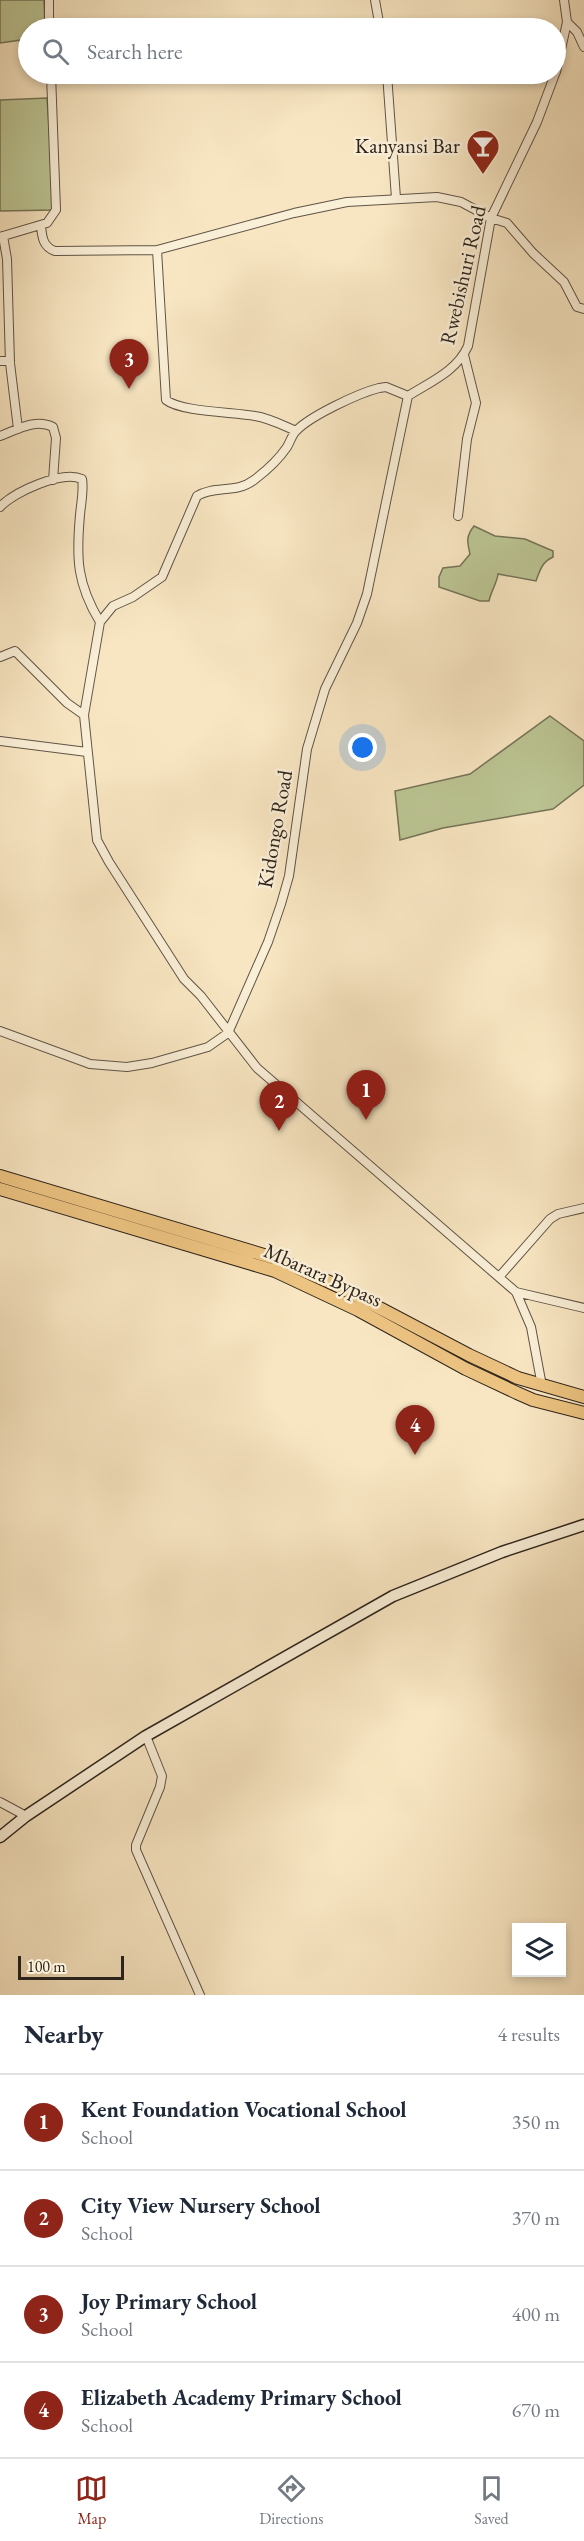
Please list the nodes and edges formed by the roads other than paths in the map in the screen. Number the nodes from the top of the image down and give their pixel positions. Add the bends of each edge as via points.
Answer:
1 (49, 0) edge
2 (375, 0) edge
3 (564, 0) edge
4 (49, 18) edge
5 (378, 18) edge
6 (567, 21) junction
7 (566, 25) edge
8 (584, 47) edge
9 (51, 84) edge
10 (388, 84) edge
11 (551, 84) edge
12 (396, 198) junction
13 (491, 218) junction
14 (41, 226) junction
15 (2, 236) edge
16 (157, 250) junction
17 (584, 309) edge
18 (464, 355) junction
19 (10, 360) junction
20 (0, 362) edge
21 (408, 396) junction
22 (18, 429) junction
23 (296, 431) junction
24 (0, 436) edge
25 (53, 480) junction
26 (0, 507) edge
27 (458, 516) dead end
28 (100, 622) junction
29 (0, 657) edge
30 (84, 715) junction
31 (0, 741) edge
32 (87, 752) junction
33 (0, 1031) edge
34 (228, 1033) junction
35 (0, 1176) edge
36 (0, 1189) edge
37 (584, 1208) edge
38 (499, 1278) junction
39 (516, 1292) junction
40 (584, 1308) edge
41 (543, 1387) junction
42 (584, 1397) edge
43 (584, 1413) edge
44 (584, 1525) edge
45 (146, 1736) junction
46 (0, 1803) edge
47 (26, 1816) junction
48 (0, 1837) edge
49 (200, 1995) edge

1 - 4 street
2 - 5 street
3 - 6 street, Rwebishuri Road
6 - 7 street, Rwebishuri Road
6 - 8 street
9 - 14 street via 56,210 52,219
10 - 12 street
11 - 13 street, Rwebishuri Road
12 - 13 street via 437,197 460,202
12 - 16 street via 347,202 294,213
13 - 17 street via 507,223 564,282 577,307
13 - 18 street, Rwebishuri Road
14 - 15 street
14 - 16 street via 43,241 50,250
15 - 19 street via 7,259
16 - 23 street via 166,400 226,414 253,415
18 - 21 street, Rwebishuri Road via 442,375
18 - 27 street via 476,403 466,439
19 - 20 street
19 - 22 street
21 - 23 street via 386,387 373,389 326,411
21 - 34 street, Kidongo Road via 367,594 325,690 307,749 289,876 268,942
22 - 24 street
22 - 25 street via 43,423 53,426
23 - 28 street via 276,460 254,480 241,488 197,496 162,577 113,606
25 - 26 street via 10,497
25 - 28 street via 78,477 83,481 78,572
28 - 30 street
29 - 30 street via 15,651
30 - 32 street
31 - 32 street
32 - 34 street via 97,840 184,979
33 - 34 street via 90,1064 127,1067 208,1047
34 - 38 street via 257,1068
35 - 41 highway, Mbarara Bypass via 274,1258 334,1284 469,1355
36 - 43 highway, Mbarara Bypass via 275,1271 517,1393
37 - 38 street via 550,1219
38 - 39 street
39 - 40 street
39 - 41 street via 531,1328
41 - 42 highway, Mbarara Bypass
44 - 45 main road via 463,1566 393,1596
45 - 47 main road
45 - 49 street via 162,1776 136,1850
46 - 47 street
47 - 48 main road

